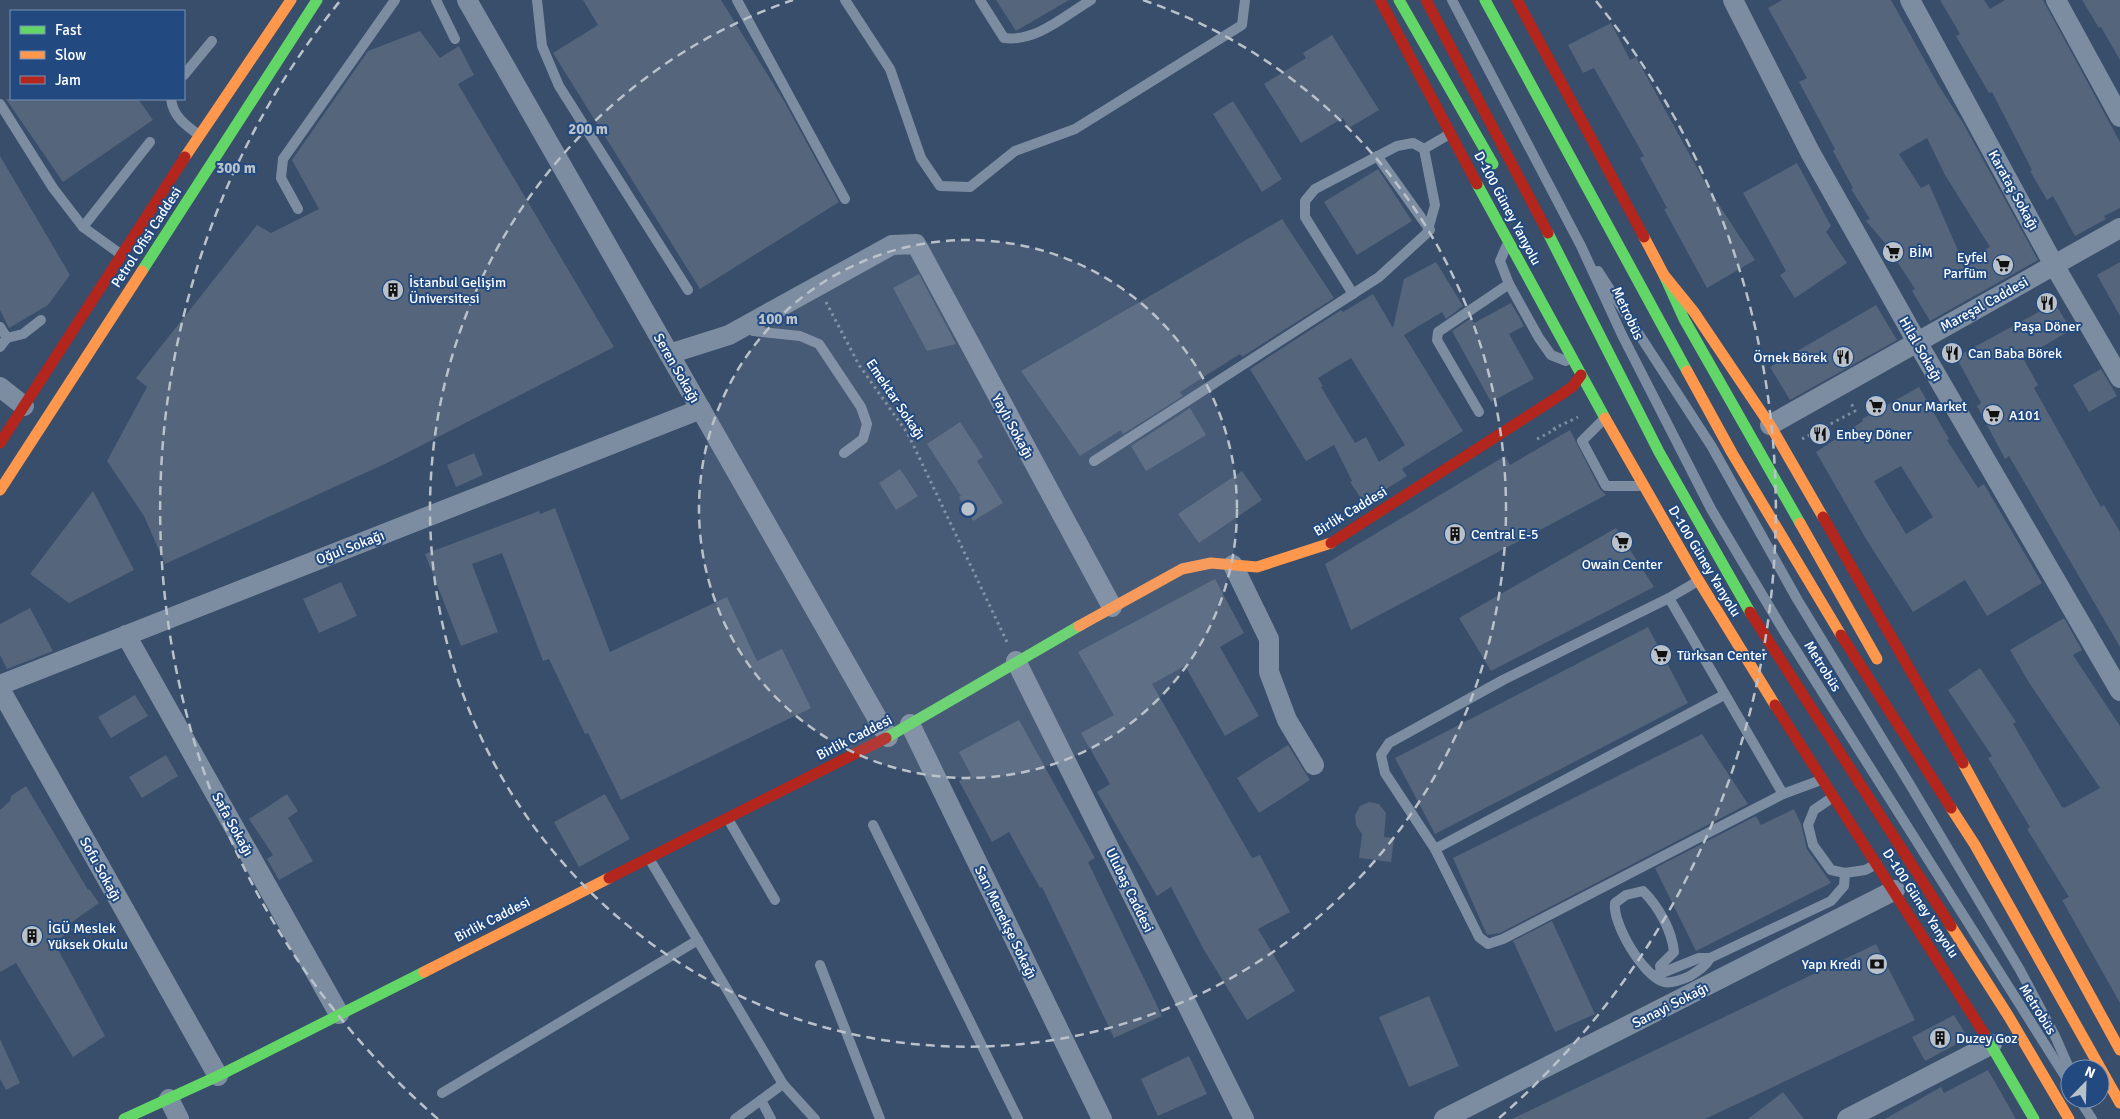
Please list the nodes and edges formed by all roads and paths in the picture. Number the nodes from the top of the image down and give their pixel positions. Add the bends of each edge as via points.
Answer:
1 (317, 0) edge
2 (395, 0) edge
3 (436, 0) edge
4 (467, 0) edge
5 (537, 0) edge
6 (737, 0) edge
7 (845, 0) edge
8 (980, 0) edge
9 (1091, 0) edge
10 (1245, 0) edge
11 (1380, 0) edge
12 (1399, 0) edge
13 (1426, 0) edge
14 (1452, 0) edge
15 (1486, 0) edge
16 (1517, 0) edge
17 (1733, 0) edge
18 (1910, 0) edge
19 (2056, 0) edge
20 (284, 5) edge
21 (455, 39) dead end
22 (212, 41) dead end
23 (185, 74) edge
24 (171, 100) edge
25 (0, 104) edge
26 (2120, 116) edge
27 (1451, 133) junction
28 (200, 136) junction
29 (150, 142) dead end
30 (1424, 148) junction
31 (1377, 156) junction
32 (1499, 176) dead end
33 (845, 199) dead end
34 (298, 209) dead end
35 (83, 227) junction
36 (2120, 228) edge
37 (1430, 230) junction
38 (1508, 242) junction
39 (1581, 246) junction
40 (120, 254) junction
41 (1546, 256) dead end
42 (2054, 265) junction
43 (1664, 275) junction
44 (1509, 284) junction
45 (817, 286) junction
46 (688, 290) dead end
47 (1353, 294) junction
48 (41, 320) dead end
49 (747, 325) junction
50 (0, 327) edge
51 (7, 338) junction
52 (1917, 342) junction
53 (1605, 344) junction
54 (0, 347) edge
55 (669, 354) junction
56 (1578, 370) junction
57 (2120, 378) edge
58 (2, 392) edge
59 (24, 406) junction
60 (701, 409) junction
61 (1855, 411) dead end
62 (1479, 412) dead end
63 (1577, 418) dead end
64 (1605, 418) junction
65 (1770, 425) junction
66 (1534, 440) dead end
67 (1801, 440) dead end
68 (0, 443) edge
69 (844, 452) dead end
70 (1094, 461) dead end
71 (1643, 486) junction
72 (0, 490) edge
73 (1234, 565) junction
74 (1699, 581) junction
75 (1669, 598) junction
76 (1112, 607) junction
77 (126, 635) junction
78 (1016, 661) junction
79 (1882, 667) dead end
80 (0, 685) edge
81 (0, 689) edge
82 (2120, 691) edge
83 (1724, 695) junction
84 (910, 724) junction
85 (888, 737) junction
86 (1314, 765) dead end
87 (1822, 780) junction
88 (1952, 787) dead end
89 (1783, 794) junction
90 (1833, 796) junction
91 (727, 818) junction
92 (873, 825) dead end
93 (1976, 845) junction
94 (1435, 849) junction
95 (649, 857) junction
96 (1878, 863) junction
97 (1844, 873) junction
98 (1896, 890) junction
99 (774, 900) dead end
100 (698, 940) junction
101 (1710, 958) junction
102 (820, 965) dead end
103 (1658, 975) junction
104 (339, 1014) junction
105 (1992, 1044) junction
106 (2120, 1050) edge
107 (2065, 1059) edge
108 (2060, 1068) edge
109 (218, 1076) junction
110 (783, 1084) junction
111 (442, 1093) dead end
112 (169, 1099) junction
113 (761, 1100) junction
114 (2120, 1103) edge
115 (1468, 1114) edge
116 (2032, 1118) edge
117 (124, 1119) edge
118 (179, 1119) edge
119 (735, 1119) edge
120 (771, 1119) edge
121 (815, 1119) edge
122 (880, 1119) edge
123 (1018, 1119) edge
124 (1102, 1119) edge
125 (1244, 1119) edge
126 (1444, 1119) edge
127 (1847, 1119) edge
128 (2068, 1119) edge

1 - 72 main road, Petrol Ofisi Caddesi
2 - 34 lane via 283,159 281,178
3 - 21 lane
4 - 55 street, Seren Sokağı
5 - 46 lane via 542,46 559,86
6 - 33 lane
7 - 10 lane via 890,69 920,158 940,186 970,187 1015,151 1075,129 1242,25
8 - 9 lane via 1004,38 1019,40 1033,36
11 - 27 main road, D-100 Güney Yanyolu
12 - 32 main road
13 - 53 main road
14 - 39 lane, Metrobüs
15 - 93 main road via 1732,453 1837,629
16 - 43 main road
17 - 52 street, Hilal Sokağı via 1810,152
18 - 42 street, Karataş Sokağı
19 - 26 street
20 - 28 main road, Petrol Ofisi Caddesi
22 - 23 lane
24 - 28 lane via 172,109 182,122
25 - 35 lane via 53,188
27 - 30 lane
27 - 38 main road, D-100 Güney Yanyolu
28 - 40 main road, Petrol Ofisi Caddesi
29 - 35 lane
30 - 31 lane via 1413,143
30 - 37 lane via 1435,205
31 - 37 lane
31 - 47 lane via 1315,189 1305,201 1304,216
35 - 40 lane
36 - 42 street, Mareşal Caddesi
37 - 47 lane via 1379,277
38 - 44 lane via 1500,261
38 - 56 main road, D-100 Güney Yanyolu
39 - 107 lane, Metrobüs via 1712,447 1797,599 2020,970
39 - 108 lane, Metrobüs via 1622,335 1711,509
40 - 59 main road, Petrol Ofisi Caddesi
41 - 53 main road
42 - 52 street, Mareşal Caddesi
42 - 57 street, Karataş Sokağı
43 - 65 main road via 1694,312
43 - 79 main road via 1684,319
44 - 56 lane via 1551,355
44 - 62 lane via 1438,332 1437,340
45 - 49 street
45 - 76 street, Yaylı Sokağı via 892,244 916,244
45 - 78 path, Emektar Sokağı via 859,365 908,434
47 - 70 lane
48 - 51 lane via 23,334
49 - 55 street
49 - 69 lane via 753,331 800,336 819,344 861,407 867,424 863,439
50 - 51 lane
51 - 54 lane
52 - 65 street, Mareşal Caddesi
52 - 82 street, Hilal Sokağı
53 - 128 main road via 1715,554 1776,655 2009,1016
55 - 60 street, Seren Sokağı
56 - 64 main road, D-100 Güney Yanyolu
56 - 73 main road, Birlik Caddesi via 1573,386 1562,394 1329,545 1257,567
58 - 59 street
59 - 68 main road, Petrol Ofisi Caddesi
60 - 77 street, Oğul Sokağı
60 - 85 street, Seren Sokağı
61 - 67 path
63 - 66 path
64 - 71 main road, D-100 Güney Yanyolu
64 - 71 lane via 1582,440 1606,486
65 - 106 main road via 1996,822
71 - 74 main road, D-100 Güney Yanyolu
73 - 76 main road, Birlik Caddesi via 1211,563 1182,569
73 - 86 street via 1269,639 1268,672 1287,720
74 - 75 lane
74 - 87 main road, D-100 Güney Yanyolu
75 - 83 lane
75 - 94 lane via 1503,680 1389,742 1381,755 1385,773
76 - 78 main road, Birlik Caddesi
77 - 80 street, Oğul Sokağı
77 - 104 street, Safa Sokağı
78 - 84 main road, Birlik Caddesi
78 - 125 street, Ulubaş Caddesi
81 - 109 street, Sofu Sokağı
83 - 89 lane
83 - 94 lane
84 - 85 main road, Birlik Caddesi
84 - 124 street, Sarı Menekşe Sokağı
85 - 91 main road, Birlik Caddesi
87 - 89 lane
87 - 90 main road, D-100 Güney Yanyolu
88 - 93 main road via 1961,802
89 - 94 lane via 1503,940 1488,944 1479,938
90 - 96 main road, D-100 Güney Yanyolu
90 - 97 lane via 1814,810 1808,825 1813,845 1831,870
91 - 95 main road, Birlik Caddesi
91 - 99 lane
92 - 123 lane
93 - 114 main road
95 - 100 lane
95 - 104 main road, Birlik Caddesi
96 - 97 lane via 1864,870
96 - 98 main road, D-100 Güney Yanyolu
97 - 101 lane via 1844,886 1831,901
98 - 105 main road, D-100 Güney Yanyolu
98 - 115 street, Sanayi Sokağı
100 - 110 lane
100 - 111 lane
101 - 103 lane via 1699,958
101 - 103 lane via 1706,966 1686,978 1665,983
102 - 122 lane
103 - 103 lane via 1631,948 1614,913 1615,903 1626,895 1643,891 1655,903 1673,944 1674,952 1660,966
104 - 109 main road, Birlik Caddesi
105 - 116 main road, D-100 Güney Yanyolu
105 - 127 street
109 - 112 main road, Birlik Caddesi
110 - 113 lane
110 - 121 lane
112 - 117 main road, Birlik Caddesi
112 - 118 street
113 - 119 lane
113 - 120 lane
115 - 126 street, Sanayi Sokağı

